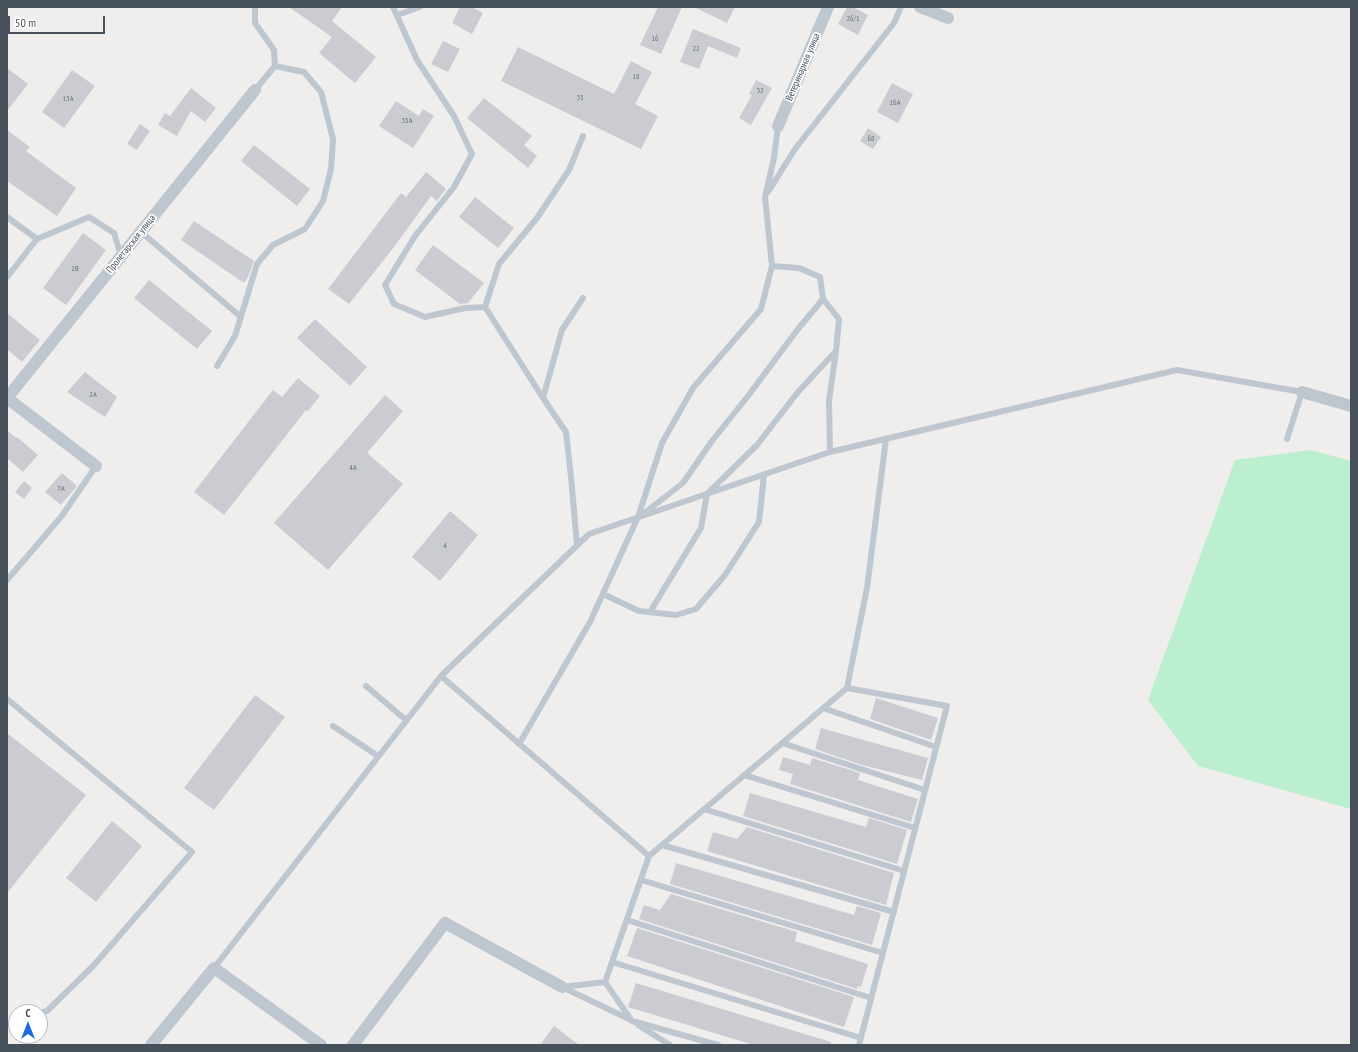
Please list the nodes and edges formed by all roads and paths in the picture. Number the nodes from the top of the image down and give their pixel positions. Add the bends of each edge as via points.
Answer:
1 (255, 7) edge
2 (393, 7) edge
3 (420, 7) edge
4 (828, 7) edge
5 (901, 7) edge
6 (920, 7) edge
7 (396, 15) junction
8 (948, 18) dead end
9 (276, 66) junction
10 (255, 90) joint
11 (778, 126) joint
12 (583, 136) dead end
13 (765, 197) junction
14 (7, 217) edge
15 (140, 232) junction
16 (37, 239) junction
17 (121, 257) junction
18 (772, 266) junction
19 (7, 277) edge
20 (583, 298) dead end
21 (823, 299) junction
22 (485, 307) junction
23 (241, 317) junction
24 (836, 351) junction
25 (217, 366) dead end
26 (1302, 392) junction
27 (7, 398) edge
28 (543, 398) junction
29 (1351, 406) edge
30 (886, 439) junction
31 (1287, 439) dead end
32 (830, 452) junction
33 (96, 466) joint
34 (764, 475) junction
35 (707, 494) junction
36 (638, 517) junction
37 (577, 545) junction
38 (7, 580) edge
39 (603, 594) junction
40 (650, 612) junction
41 (441, 676) junction
42 (366, 686) dead end
43 (847, 688) junction
44 (7, 699) edge
45 (823, 708) junction
46 (406, 720) junction
47 (333, 726) dead end
48 (782, 743) junction
49 (519, 744) junction
50 (936, 747) junction
51 (378, 756) junction
52 (744, 775) junction
53 (925, 790) junction
54 (704, 809) junction
55 (915, 828) junction
56 (662, 845) junction
57 (649, 856) junction
58 (904, 871) junction
59 (641, 880) junction
60 (894, 912) junction
61 (627, 920) junction
62 (883, 953) junction
63 (612, 962) junction
64 (214, 968) junction
65 (605, 982) junction
66 (562, 987) junction
67 (871, 998) junction
68 (48, 1010) edge
69 (632, 1020) junction
70 (861, 1038) junction
71 (316, 1043) edge
72 (151, 1045) edge
73 (353, 1045) edge
74 (670, 1045) edge
75 (718, 1045) edge
76 (859, 1045) edge

1 - 9 lane via 255,22 274,50
2 - 7 lane
3 - 7 lane
4 - 11 street, Ветеринарная улица
5 - 13 lane via 894,23 795,149
6 - 8 street
7 - 22 lane via 417,60 454,116 472,154 454,187 415,236 385,285 394,304 425,317 465,308
9 - 10 lane
9 - 23 lane via 304,72 321,92 333,138 331,169 323,201 305,229 273,245 257,264
10 - 15 street, Пролетарская улица
11 - 13 lane
12 - 22 lane via 569,170 541,212 499,264
13 - 18 lane
14 - 16 lane
15 - 17 street, Пролетарская улица
15 - 23 lane
16 - 17 lane via 89,217 114,233
16 - 19 lane
17 - 27 street, Пролетарская улица
18 - 21 lane via 799,268 820,277
18 - 36 lane via 761,309 693,388 662,443
20 - 28 lane via 562,330
21 - 24 lane via 839,319
21 - 36 lane via 683,483
22 - 28 lane
23 - 25 lane via 235,336
24 - 32 lane via 829,401
24 - 35 lane via 798,392 757,445
26 - 29 street
26 - 30 lane via 1177,370
26 - 31 lane
27 - 33 street, Пролетарская улица
28 - 37 lane via 566,432
30 - 32 lane
30 - 43 lane via 867,588
32 - 34 lane
33 - 38 lane via 60,517
34 - 35 lane
34 - 40 lane via 759,522 725,575 696,609 676,615
35 - 36 lane
35 - 40 lane via 701,528
36 - 37 lane via 589,534
36 - 39 lane
37 - 41 lane
39 - 40 lane via 639,611
39 - 49 lane via 590,622
41 - 46 lane
41 - 49 lane
42 - 46 lane
43 - 45 lane
43 - 50 lane via 947,706
44 - 68 lane via 192,852 94,965
45 - 48 lane
45 - 50 lane
46 - 51 lane
47 - 51 lane
48 - 52 lane
48 - 53 lane
49 - 57 lane
50 - 53 lane
51 - 64 lane
52 - 54 lane
52 - 55 lane
53 - 55 lane
54 - 56 lane
54 - 58 lane
55 - 58 lane
56 - 57 lane
56 - 60 lane
57 - 59 lane
58 - 60 lane
59 - 61 lane
59 - 62 lane
60 - 62 lane
61 - 63 lane
61 - 67 lane
62 - 67 lane
63 - 65 lane
63 - 70 lane
64 - 71 street
64 - 72 street
65 - 66 lane
65 - 69 lane
66 - 69 lane
66 - 73 street via 445,923
67 - 70 lane
69 - 74 lane
69 - 75 lane
70 - 76 lane

